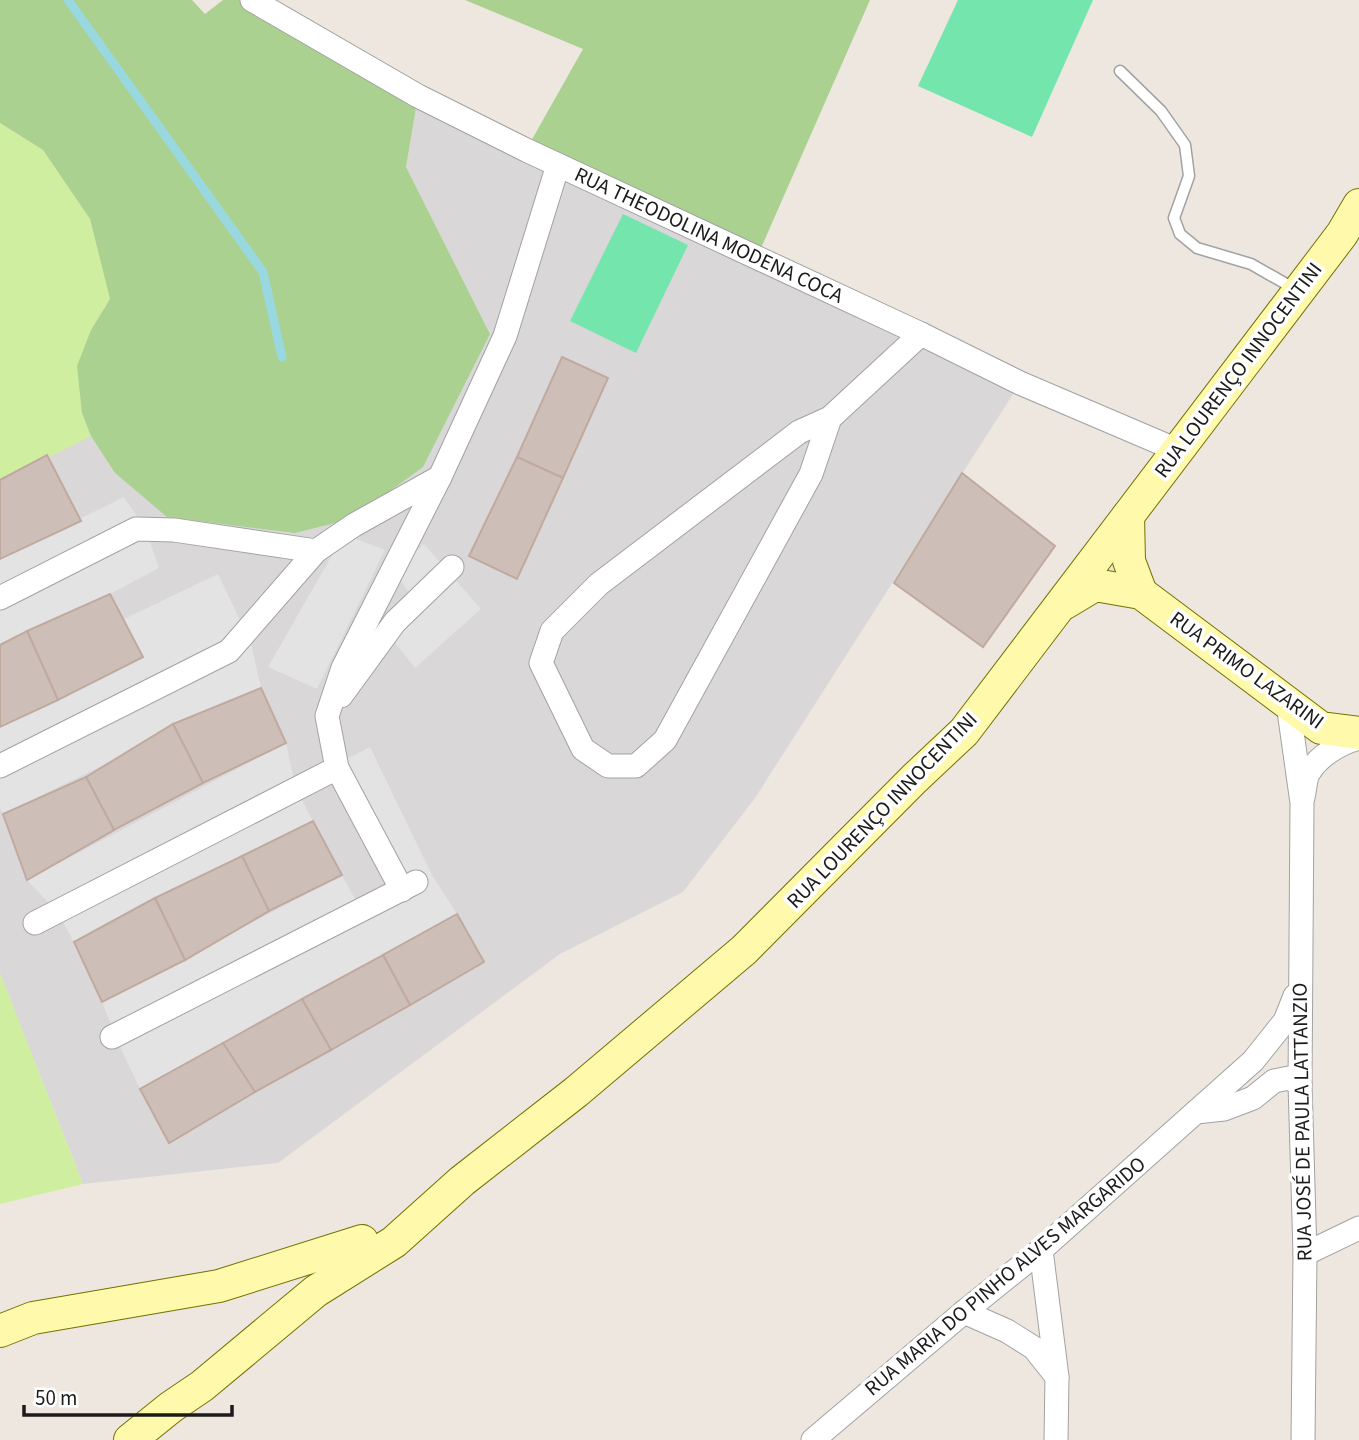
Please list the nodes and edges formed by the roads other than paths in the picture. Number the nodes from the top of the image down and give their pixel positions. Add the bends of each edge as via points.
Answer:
1 (252, 0) edge
2 (1120, 71) dead end
3 (558, 165) junction
4 (1359, 205) edge
5 (1298, 291) junction
6 (921, 334) junction
7 (830, 418) junction
8 (1177, 450) junction
9 (440, 477) junction
10 (1128, 516) junction
11 (316, 551) junction
12 (452, 567) dead end
13 (1141, 593) junction
14 (0, 598) edge
15 (1061, 606) junction
16 (1288, 704) junction
17 (327, 716) junction
18 (1359, 736) edge
19 (0, 766) edge
20 (337, 768) junction
21 (1301, 803) junction
22 (35, 923) dead end
23 (1300, 983) junction
24 (112, 1037) dead end
25 (1300, 1084) junction
26 (1196, 1112) junction
27 (463, 1181) junction
28 (1359, 1228) edge
29 (362, 1241) junction
30 (1041, 1251) junction
31 (1305, 1254) junction
32 (219, 1286) junction
33 (316, 1291) junction
34 (964, 1312) junction
35 (0, 1331) edge
36 (1057, 1377) junction
37 (130, 1440) edge
38 (813, 1440) edge
39 (1056, 1440) edge
40 (1303, 1440) edge

1 - 3 street, RUA THEODOLINA MODENA COCA via 418,96
2 - 5 lane via 1161,111 1185,145 1189,176 1174,218 1180,234 1197,248 1251,264
3 - 6 street, RUA THEODOLINA MODENA COCA
3 - 9 street via 505,336
4 - 5 main road, RUA LOURENÇO INNOCENTINI
5 - 8 main road, RUA LOURENÇO INNOCENTINI
6 - 7 street
6 - 8 street, RUA THEODOLINA MODENA COCA via 1020,383
7 - 7 street via 799,432 599,584 552,631 541,663 583,749 608,766 636,766 665,740 811,474
8 - 10 main road, RUA LOURENÇO INNOCENTINI
9 - 11 street
9 - 17 street via 343,668
10 - 13 main road via 1129,561
10 - 15 main road, RUA LOURENÇO INNOCENTINI
11 - 14 street via 174,530 136,529
11 - 19 street via 229,651
12 - 17 street via 395,622
13 - 15 main road via 1095,585
13 - 16 main road, RUA PRIMO LAZARINI
15 - 27 main road, RUA LOURENÇO INNOCENTINI via 964,732 744,950
16 - 18 main road, RUA PRIMO LAZARINI via 1321,728
16 - 21 street, RUA JOSÉ DE PAULA LATTANZIO
17 - 20 street
18 - 21 street, RUA JOSÉ DE PAULA LATTANZIO via 1323,757 1308,774
20 - 22 street
20 - 24 street via 409,886
21 - 23 street, RUA JOSÉ DE PAULA LATTANZIO
23 - 25 street, RUA JOSÉ DE PAULA LATTANZIO
23 - 26 street, RUA MARIA DO PINHO ALVES MARGARIDO via 1285,1021 1253,1061
25 - 26 street via 1289,1078 1274,1081 1253,1098 1224,1109
25 - 31 street, RUA JOSÉ DE PAULA LATTANZIO
26 - 30 street, RUA MARIA DO PINHO ALVES MARGARIDO
27 - 29 main road, RUA LOURENÇO INNOCENTINI
27 - 33 main road, RUA LOURENÇO INNOCENTINI via 394,1241
28 - 31 street
29 - 32 main road
29 - 33 main road, RUA LOURENÇO INNOCENTINI
30 - 34 street, RUA MARIA DO PINHO ALVES MARGARIDO
30 - 36 street
31 - 40 street, RUA JOSÉ DE PAULA LATTANZIO
32 - 33 main road via 263,1293
32 - 35 main road via 33,1318
33 - 37 main road, RUA LOURENÇO INNOCENTINI
34 - 36 street via 1034,1348
34 - 38 street, RUA MARIA DO PINHO ALVES MARGARIDO
36 - 39 street

